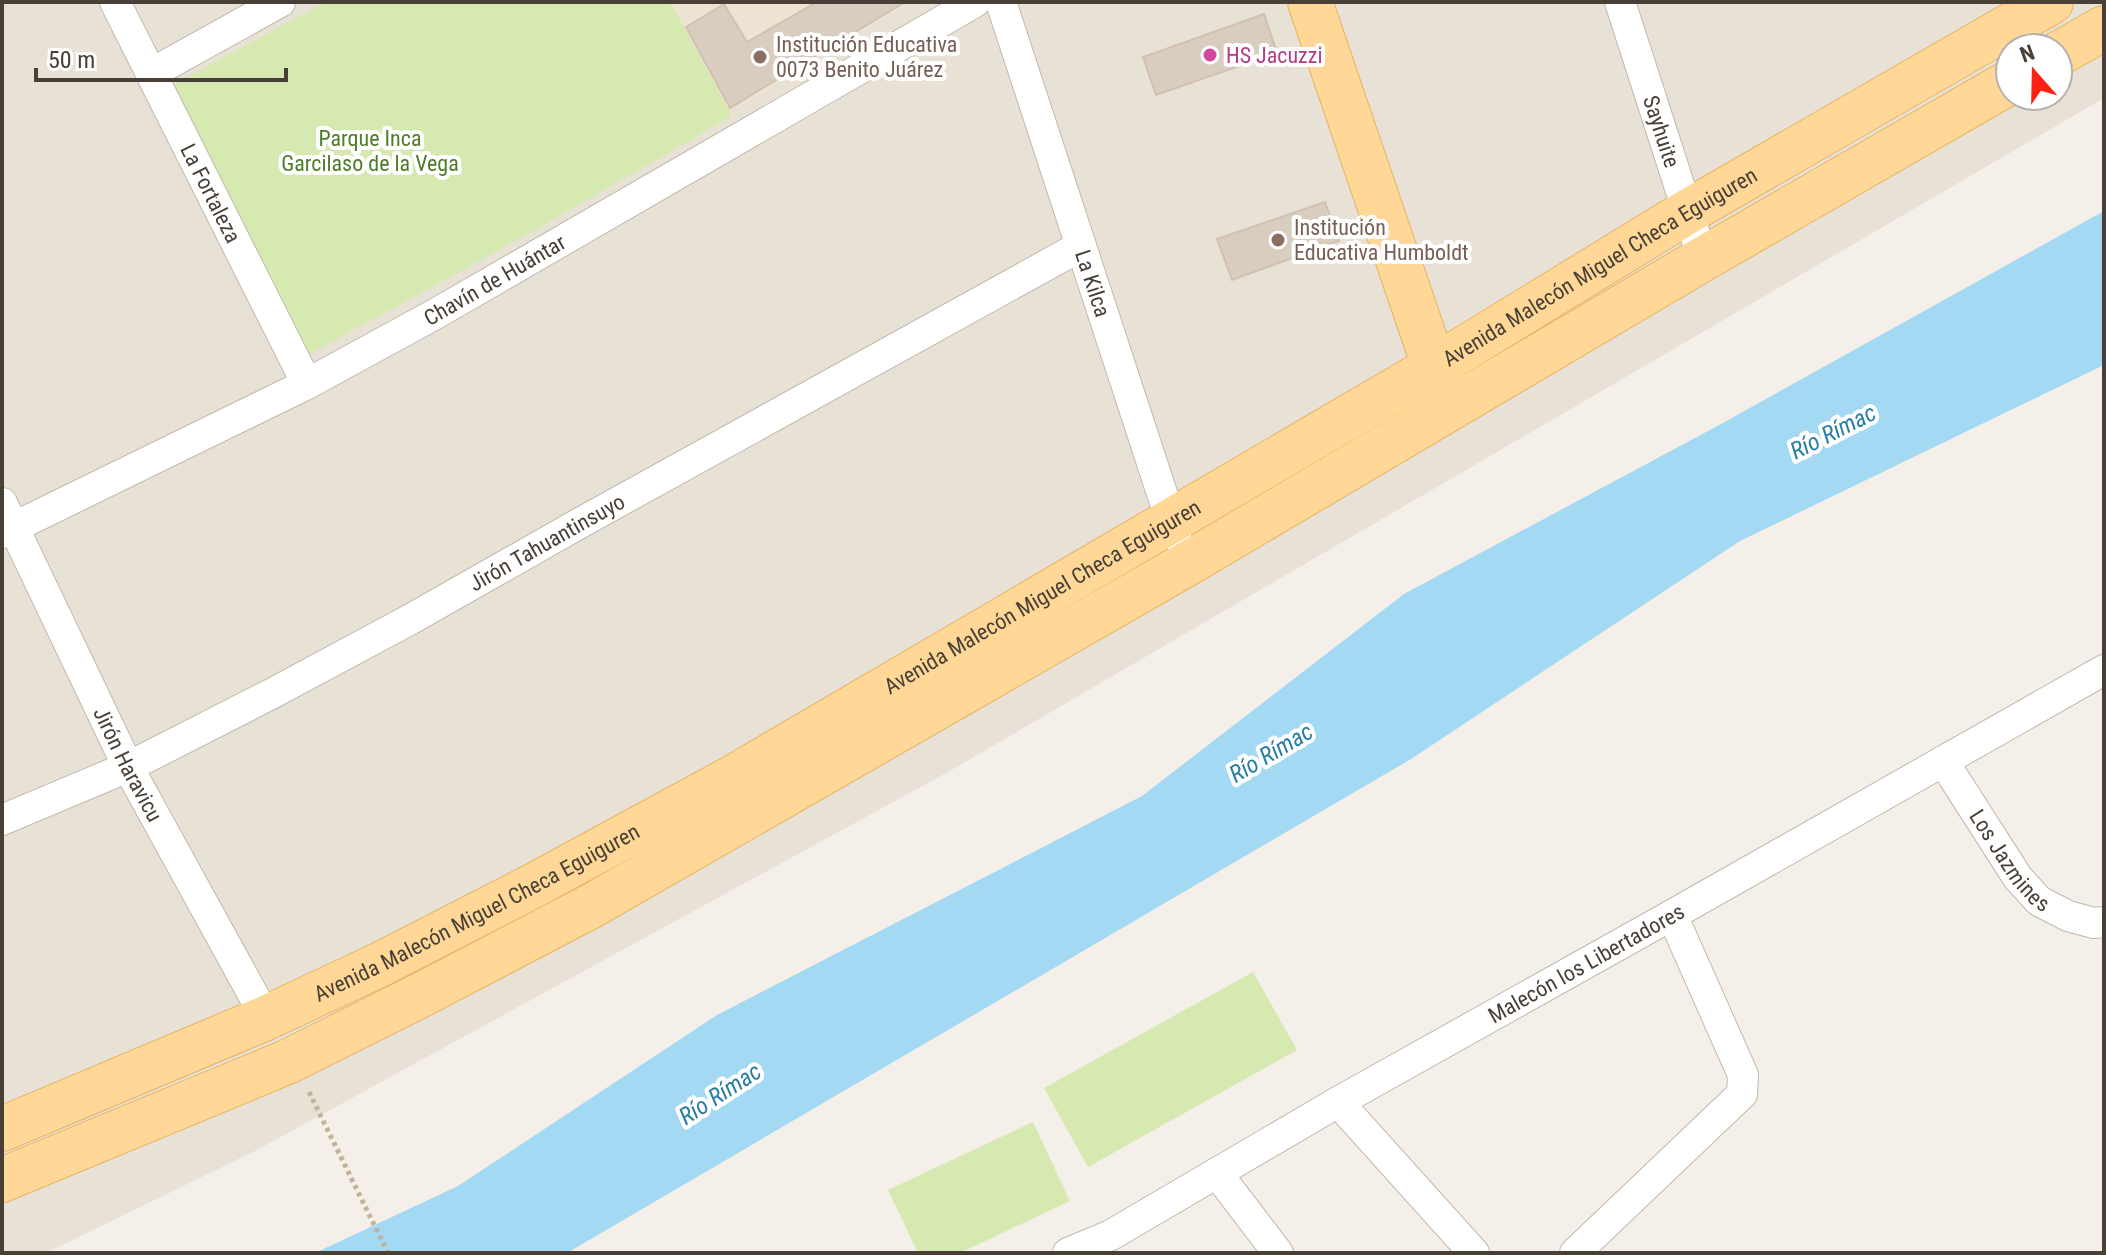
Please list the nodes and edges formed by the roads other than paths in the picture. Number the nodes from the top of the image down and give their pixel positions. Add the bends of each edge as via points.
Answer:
1 (115, 2) edge
2 (280, 2) edge
3 (975, 2) edge
4 (1001, 2) edge
5 (1310, 2) edge
6 (1620, 2) edge
7 (2051, 2) edge
8 (2104, 28) edge
9 (2074, 45) edge
10 (152, 73) junction
11 (1994, 91) edge
12 (1687, 212) junction
13 (1081, 246) junction
14 (1703, 259) junction
15 (1434, 367) junction
16 (307, 384) junction
17 (1449, 409) junction
18 (6, 521) edge
19 (1171, 521) junction
20 (1185, 565) junction
21 (2104, 670) edge
22 (1943, 761) junction
23 (128, 767) junction
24 (2, 820) edge
25 (1672, 915) junction
26 (2104, 922) edge
27 (266, 1018) junction
28 (1338, 1102) junction
29 (2, 1129) edge
30 (1217, 1173) junction
31 (2, 1180) edge
32 (1117, 1244) edge
33 (1068, 1253) edge
34 (1278, 1253) edge
35 (1474, 1253) edge
36 (1575, 1253) edge

1 - 10 street, La Fortaleza
2 - 10 street
3 - 16 street, Chavín de Huántar
4 - 13 street, La Kilca
5 - 15 main road
6 - 12 street, Sayhuite
7 - 12 main road, Avenida Malecón Miguel Checa Eguiguren
8 - 9 main road
10 - 16 street, La Fortaleza
11 - 14 main road, Avenida Malecón Miguel Checa Eguiguren
12 - 14 street, Sayhuite
12 - 15 main road, Avenida Malecón Miguel Checa Eguiguren
13 - 19 street, La Kilca
13 - 23 street, Jirón Tahuantinsuyo via 411,619
14 - 17 main road, Avenida Malecón Miguel Checa Eguiguren
15 - 17 main road
15 - 19 main road, Avenida Malecón Miguel Checa Eguiguren
16 - 18 street, Chavín de Huántar
17 - 20 main road, Avenida Malecón Miguel Checa Eguiguren
18 - 23 street, Jirón Haravicu
19 - 20 street, La Kilca
19 - 27 main road, Avenida Malecón Miguel Checa Eguiguren via 732,778 519,893
20 - 31 main road, Avenida Malecón Miguel Checa Eguiguren via 593,905 423,994 287,1062
21 - 22 street, Malecón los Libertadores
22 - 25 street, Malecón los Libertadores
22 - 26 street, Los Jazmines via 2018,878 2039,901 2068,916
23 - 24 street, Jirón Tahuantinsuyo
23 - 27 street, Jirón Haravicu
25 - 28 street, Malecón los Libertadores
25 - 36 street via 1743,1075 1742,1094
27 - 29 main road, Avenida Malecón Miguel Checa Eguiguren
28 - 30 street, Malecón los Libertadores
28 - 35 street
30 - 32 street, Malecón los Libertadores
30 - 34 street
32 - 33 street, Malecón los Libertadores

